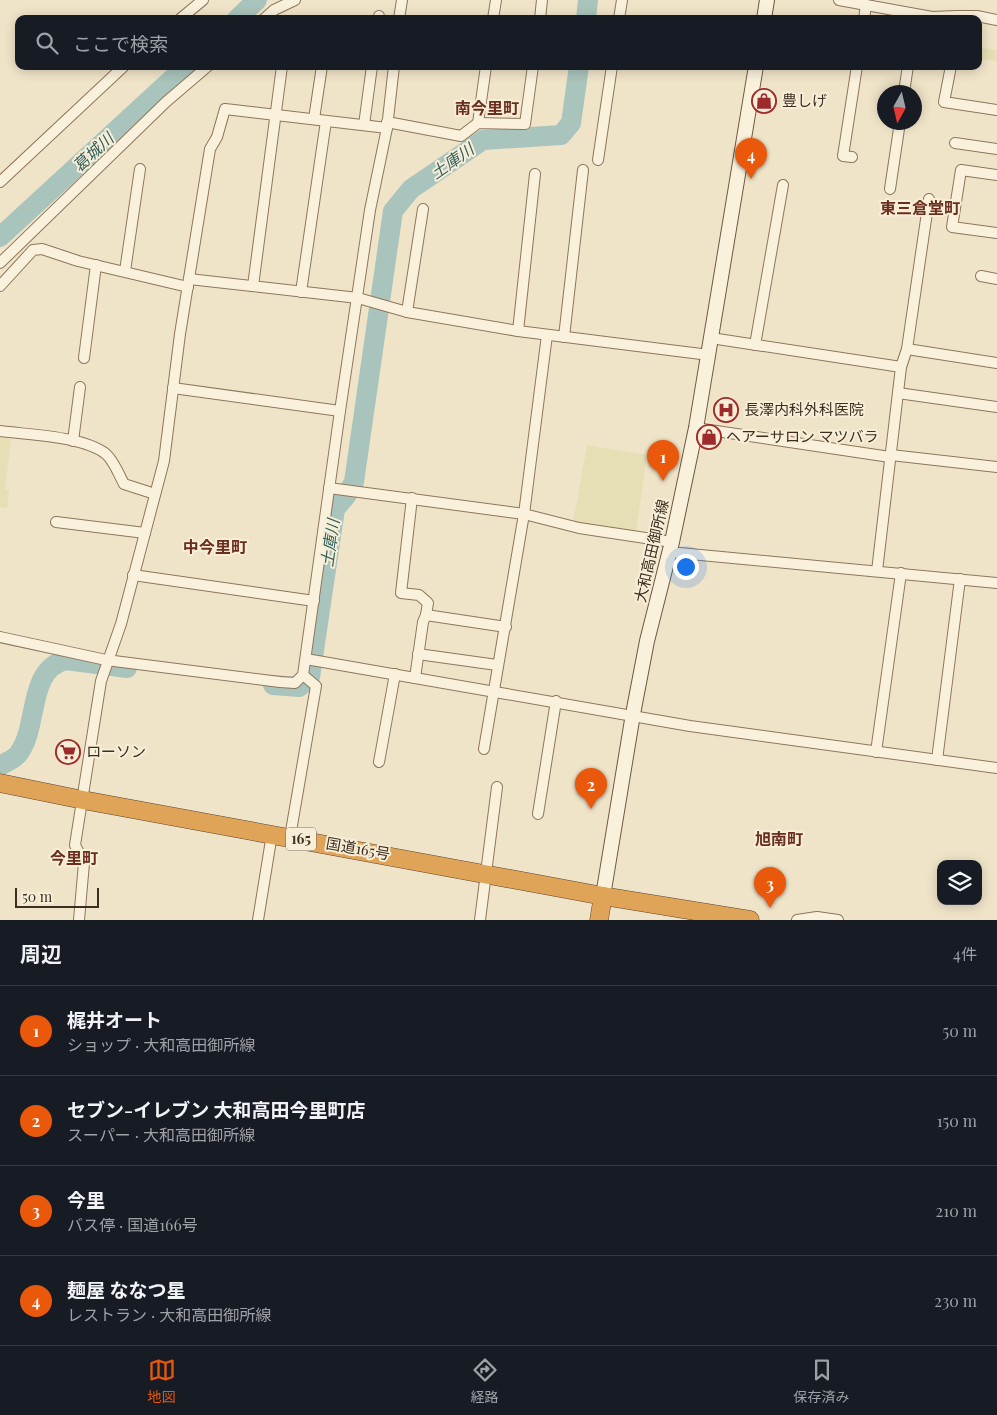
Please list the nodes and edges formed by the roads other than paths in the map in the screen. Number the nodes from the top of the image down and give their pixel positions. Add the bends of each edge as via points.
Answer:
1 (203, 0) edge
2 (295, 0) edge
3 (402, 0) edge
4 (496, 0) edge
5 (542, 0) edge
6 (622, 0) edge
7 (767, 0) edge
8 (839, 0) edge
9 (866, 5) junction
10 (185, 15) edge
11 (268, 15) edge
12 (400, 15) edge
13 (494, 15) edge
14 (540, 15) edge
15 (620, 15) edge
16 (765, 15) edge
17 (865, 15) edge
18 (911, 15) edge
19 (982, 17) edge
20 (997, 20) edge
21 (120, 70) edge
22 (203, 70) edge
23 (282, 70) edge
24 (321, 70) edge
25 (371, 70) edge
26 (394, 70) edge
27 (485, 70) edge
28 (532, 70) edge
29 (611, 70) edge
30 (755, 70) edge
31 (856, 70) edge
32 (907, 70) edge
33 (950, 70) edge
34 (905, 85) edge
35 (997, 110) edge
36 (276, 114) junction
37 (314, 119) junction
38 (326, 121) junction
39 (478, 123) junction
40 (364, 125) junction
41 (387, 125) junction
42 (899, 130) edge
43 (955, 143) dead end
44 (997, 149) edge
45 (852, 157) dead end
46 (598, 160) dead end
47 (140, 169) dead end
48 (583, 170) dead end
49 (535, 174) dead end
50 (997, 174) edge
51 (0, 182) edge
52 (783, 185) dead end
53 (890, 189) dead end
54 (929, 199) dead end
55 (423, 209) dead end
56 (997, 233) edge
57 (0, 263) edge
58 (96, 265) junction
59 (125, 271) junction
60 (982, 276) dead end
61 (997, 279) edge
62 (188, 283) junction
63 (0, 286) edge
64 (253, 286) junction
65 (301, 292) junction
66 (358, 298) junction
67 (407, 312) junction
68 (518, 331) junction
69 (547, 335) junction
70 (564, 337) junction
71 (711, 338) junction
72 (755, 345) junction
73 (907, 348) junction
74 (709, 355) junction
75 (84, 358) dead end
76 (997, 363) edge
77 (901, 367) junction
78 (80, 387) dead end
79 (173, 388) junction
80 (898, 393) junction
81 (997, 407) edge
82 (340, 411) junction
83 (696, 428) junction
84 (0, 430) edge
85 (73, 441) junction
86 (890, 456) junction
87 (997, 467) edge
88 (329, 488) junction
89 (155, 494) junction
90 (412, 498) junction
91 (524, 514) junction
92 (56, 522) dead end
93 (145, 533) junction
94 (670, 547) junction
95 (877, 571) junction
96 (901, 573) junction
97 (133, 575) junction
98 (960, 579) junction
99 (997, 583) edge
100 (314, 601) junction
101 (426, 615) junction
102 (506, 627) junction
103 (0, 638) edge
104 (418, 654) junction
105 (306, 659) junction
106 (106, 660) junction
107 (497, 665) junction
108 (395, 674) junction
109 (307, 678) junction
110 (415, 678) junction
111 (494, 691) junction
112 (556, 701) junction
113 (632, 714) junction
114 (484, 749) dead end
115 (876, 752) junction
116 (937, 760) junction
117 (379, 762) dead end
118 (997, 768) edge
119 (0, 783) edge
120 (497, 787) dead end
121 (82, 800) junction
122 (538, 814) dead end
123 (272, 834) junction
124 (290, 837) junction
125 (487, 873) junction
126 (603, 896) junction
127 (79, 920) edge
128 (258, 920) edge
129 (480, 920) edge
130 (599, 920) edge
131 (750, 920) edge
132 (797, 920) edge
133 (838, 920) edge

1 - 10 street
2 - 11 street
3 - 12 street
4 - 13 street
5 - 14 street
6 - 15 street
7 - 16 main road
8 - 9 street
9 - 17 street
9 - 18 street
19 - 20 street
21 - 51 street
22 - 57 street
23 - 36 street
24 - 37 street
25 - 40 street
26 - 41 street
27 - 39 street
28 - 39 street via 525,124
29 - 46 street
30 - 71 main road, 大和高田御所線
31 - 45 street via 843,156
32 - 34 street
33 - 35 street via 944,102
36 - 37 street
36 - 62 street via 224,109 217,137 210,149
36 - 64 street
37 - 38 street
38 - 40 street
38 - 65 street
39 - 41 street via 461,136
40 - 41 street
41 - 66 street via 370,210
42 - 53 street
43 - 44 street
47 - 59 street
48 - 70 street
49 - 68 street
50 - 56 street via 961,170 952,227
52 - 72 street
54 - 73 street
55 - 67 street
58 - 59 street
58 - 63 street via 42,249 33,250
58 - 75 street
59 - 62 street
60 - 61 street
62 - 64 street
62 - 79 street
64 - 65 street
65 - 66 street
66 - 67 street
66 - 82 street
67 - 68 street
68 - 69 street
69 - 70 street
69 - 91 street
70 - 74 street
71 - 72 street
71 - 74 main road, 大和高田御所線
72 - 77 street
73 - 76 street
73 - 77 street
74 - 83 main road, 大和高田御所線
77 - 80 street
78 - 85 street
79 - 82 street
79 - 89 street via 164,461
80 - 81 street
80 - 86 street
82 - 88 street
83 - 86 street
83 - 94 main road, 大和高田御所線
84 - 85 street
85 - 89 street via 108,456 124,484
86 - 87 street
86 - 95 street
88 - 90 street
88 - 100 street
89 - 93 street
90 - 91 street
90 - 101 street via 401,593 419,595 428,603
91 - 94 street
91 - 102 street
92 - 93 street
93 - 97 street
94 - 95 street
94 - 113 main road, 大和高田御所線
95 - 96 street
96 - 98 street
96 - 115 street
97 - 100 street
97 - 106 street via 121,624
98 - 99 street
98 - 116 street
100 - 105 street
101 - 102 street
101 - 104 street
102 - 107 street
103 - 106 street
104 - 107 street
104 - 110 street
105 - 108 street
105 - 109 street
106 - 109 street via 280,682 295,683
106 - 121 street
107 - 111 street
108 - 110 street
108 - 117 street
109 - 124 street via 316,686
110 - 111 street
111 - 112 street
111 - 114 street
112 - 113 street
112 - 122 street
113 - 115 street via 690,726
113 - 126 main road, 大和高田御所線
115 - 116 street
116 - 118 street
119 - 121 highway, 国道165号 / 165
120 - 125 street
121 - 123 highway, 国道165号 / 165
121 - 127 street via 75,845 84,863
123 - 124 highway, 国道165号 / 165
123 - 128 street
124 - 125 highway, 国道165号 / 165
125 - 126 highway, 国道165号 / 165
125 - 129 street
126 - 130 highway
126 - 131 highway, 国道165号
132 - 133 street via 817,917

